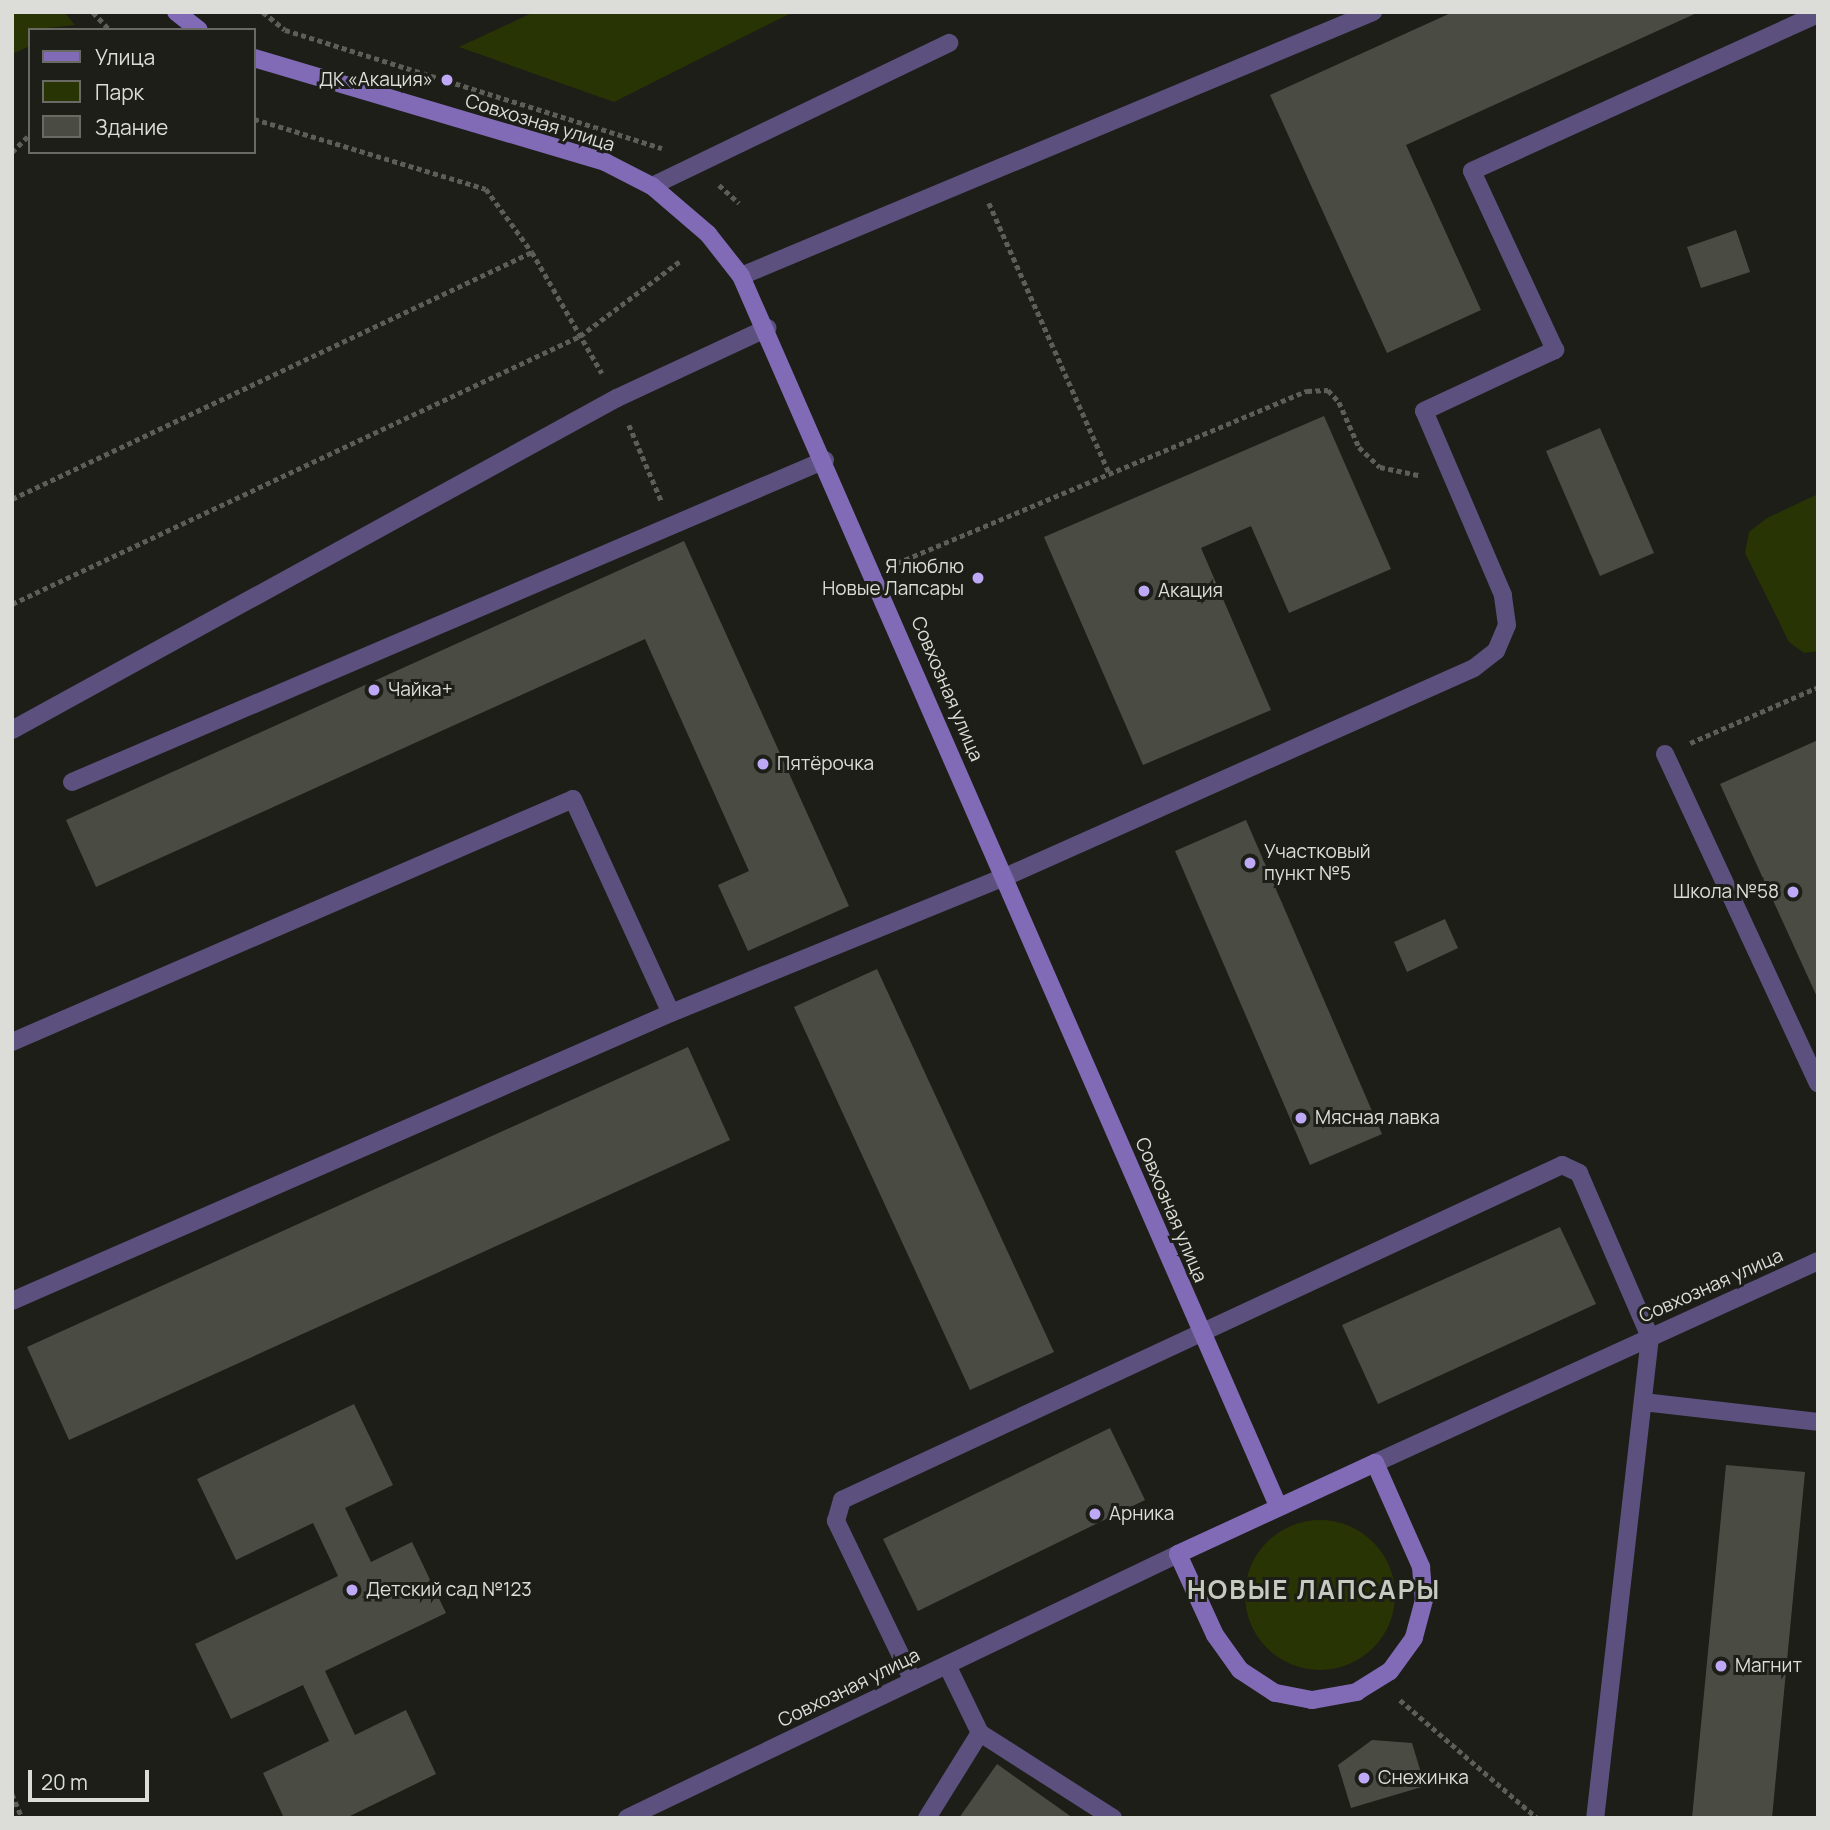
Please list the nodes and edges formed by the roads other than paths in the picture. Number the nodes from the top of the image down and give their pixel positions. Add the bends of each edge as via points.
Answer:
1 (176, 12) edge
2 (1373, 12) edge
3 (1818, 13) edge
4 (196, 28) edge
5 (949, 43) dead end
6 (256, 59) edge
7 (652, 186) junction
8 (741, 276) junction
9 (767, 328) junction
10 (825, 460) junction
11 (12, 730) edge
12 (1665, 754) road end
13 (72, 782) dead end
14 (1005, 877) junction
15 (671, 1013) junction
16 (12, 1042) edge
17 (1818, 1083) edge
18 (1818, 1261) edge
19 (12, 1301) edge
20 (1201, 1332) junction
21 (1650, 1337) junction
22 (1643, 1402) junction
23 (1818, 1422) edge
24 (1375, 1463) junction
25 (1278, 1506) junction
26 (1178, 1554) junction
27 (947, 1665) junction
28 (913, 1681) junction
29 (981, 1733) junction
30 (627, 1818) edge
31 (927, 1818) edge
32 (1113, 1818) edge
33 (1595, 1818) edge

1 - 4 street
2 - 8 street
3 - 14 street via 1472,171 1555,350 1424,411 1503,595 1507,625 1496,650 1474,668
5 - 7 street
6 - 7 street, Совхозная улица via 605,162
7 - 8 street, Совхозная улица via 708,234
8 - 9 street, Совхозная улица
9 - 10 street, Совхозная улица
9 - 11 street via 617,398
10 - 13 street
10 - 14 street, Совхозная улица
12 - 17 street
14 - 15 street
14 - 20 street, Совхозная улица
15 - 16 street via 573,799
15 - 19 street
18 - 21 street, Совхозная улица
20 - 21 street via 1562,1164 1579,1173
20 - 25 street, Совхозная улица
20 - 28 street via 842,1500 836,1521
21 - 22 street
21 - 24 street, Совхозная улица
22 - 23 street
22 - 33 street
24 - 25 street, Совхозная улица
24 - 26 street via 1414,1548 1424,1600 1414,1639 1377,1679 1357,1692 1312,1700 1275,1693 1240,1670 1215,1635
25 - 26 street, Совхозная улица
26 - 27 street, Совхозная улица
27 - 28 street, Совхозная улица
27 - 29 street
28 - 30 street, Совхозная улица
29 - 31 street
29 - 32 street

